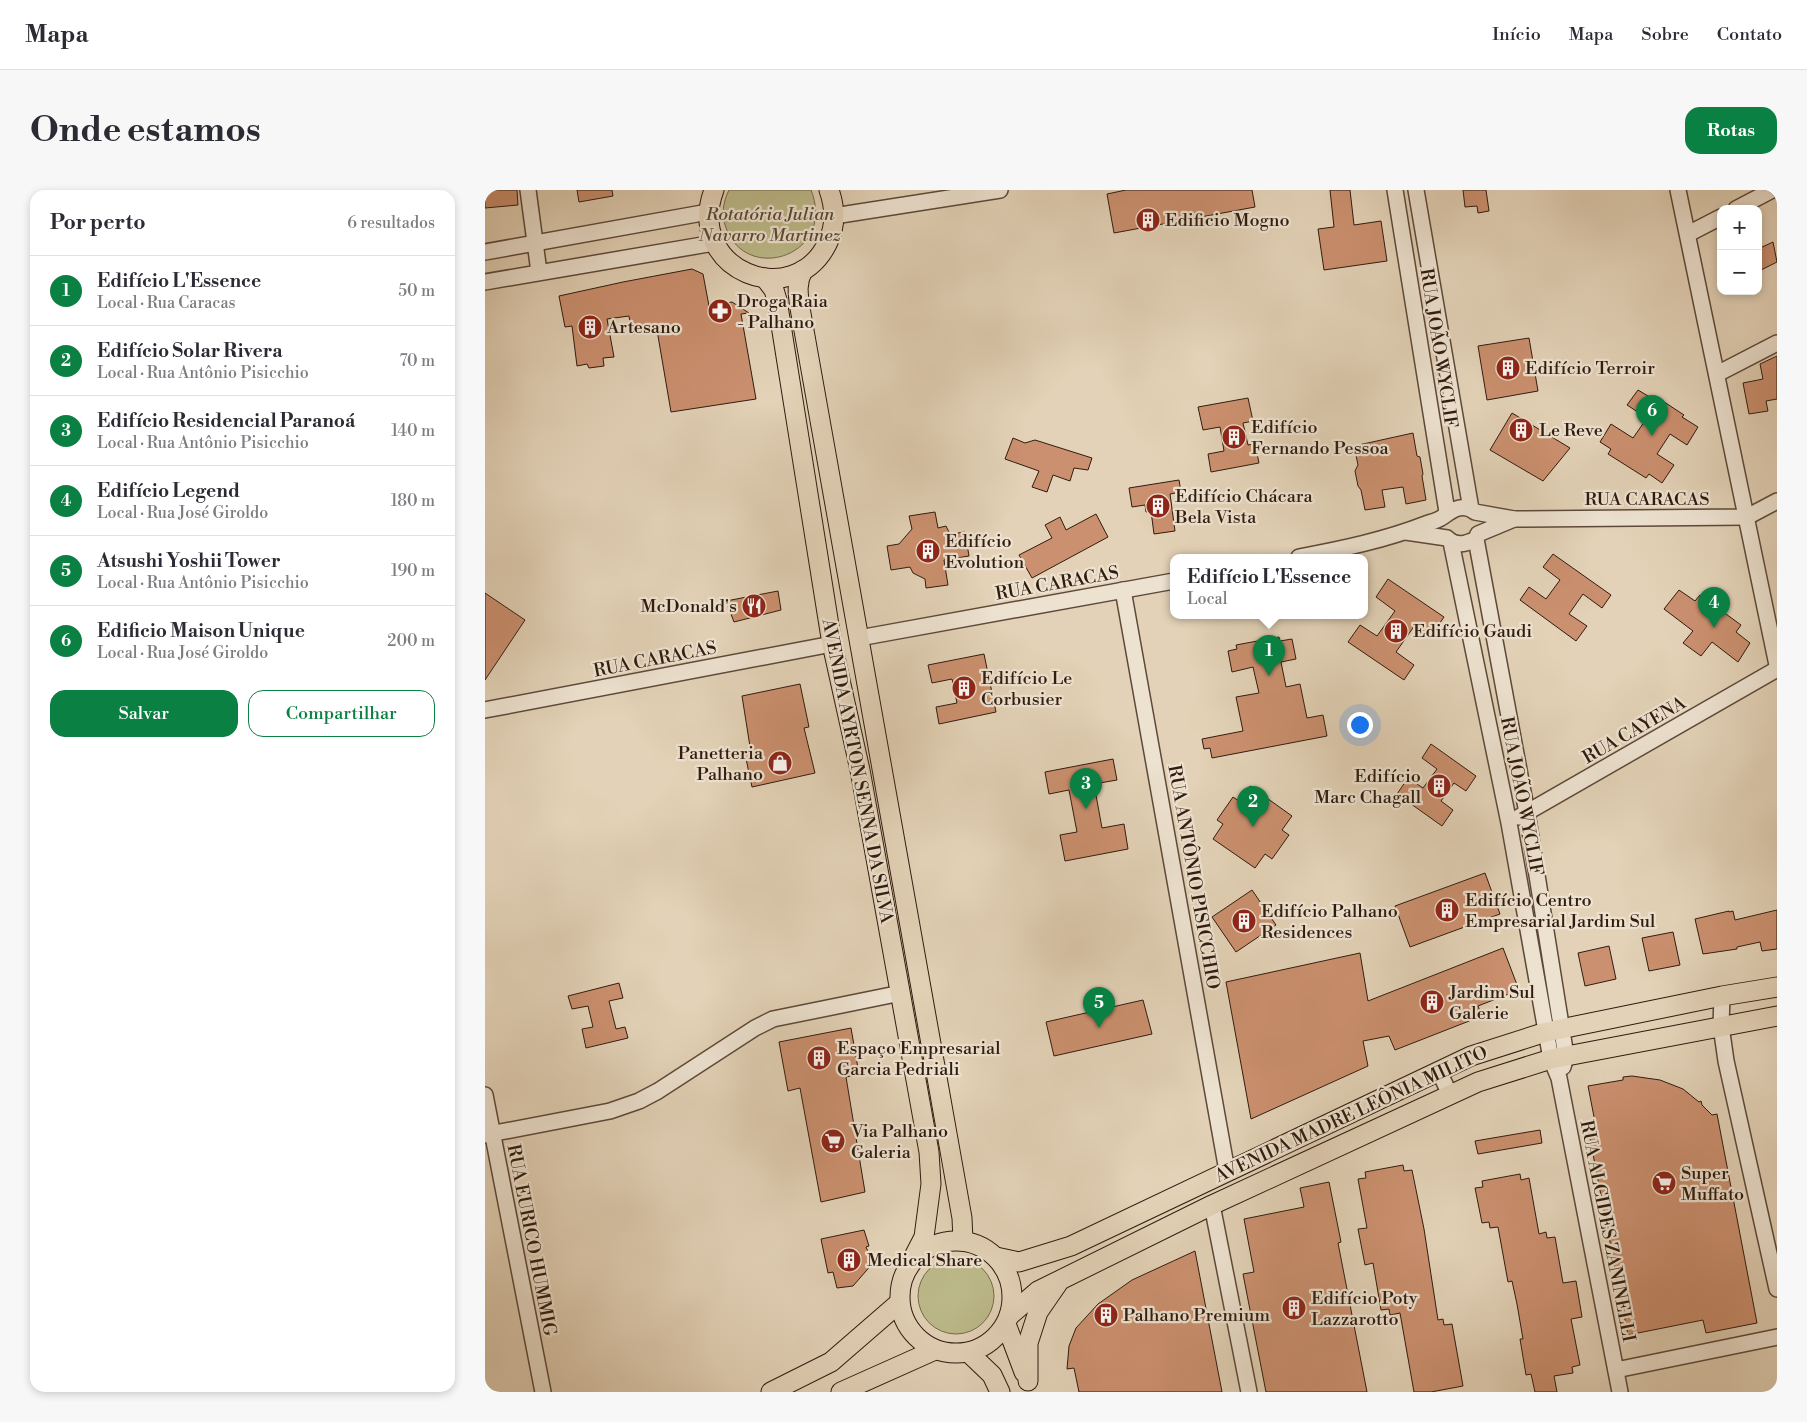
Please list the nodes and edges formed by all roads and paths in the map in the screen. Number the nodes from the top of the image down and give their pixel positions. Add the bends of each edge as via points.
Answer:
1 (528, 190) edge
2 (714, 190) edge
3 (829, 190) edge
4 (999, 190) edge
5 (1395, 190) edge
6 (1416, 190) edge
7 (1678, 190) edge
8 (1772, 190) edge
9 (1744, 205) edge
10 (708, 212) junction
11 (834, 216) junction
12 (1717, 219) edge
13 (1687, 234) junction
14 (714, 242) junction
15 (535, 244) junction
16 (485, 252) edge
17 (803, 270) junction
18 (539, 272) junction
19 (765, 278) junction
20 (485, 282) edge
21 (1777, 342) edge
22 (1717, 374) junction
23 (1777, 501) edge
24 (1473, 511) junction
25 (1445, 514) junction
26 (1747, 517) junction
27 (1514, 519) junction
28 (1406, 532) junction
29 (1477, 537) junction
30 (1449, 540) junction
31 (1315, 554) edge
32 (1170, 581) edge
33 (1123, 590) junction
34 (859, 638) junction
35 (832, 644) junction
36 (1777, 667) edge
37 (485, 710) edge
38 (1527, 813) junction
39 (1509, 823) junction
40 (1777, 987) edge
41 (901, 993) junction
42 (1722, 996) junction
43 (1777, 1016) edge
44 (1721, 1026) junction
45 (1554, 1031) junction
46 (1558, 1057) junction
47 (1439, 1071) junction
48 (1406, 1086) junction
49 (485, 1095) edge
50 (1450, 1095) junction
51 (1417, 1110) junction
52 (489, 1134) edge
53 (1227, 1171) junction
54 (1212, 1205) junction
55 (963, 1241) junction
56 (996, 1258) junction
57 (910, 1264) junction
58 (1059, 1282) junction
59 (1777, 1289) edge
60 (899, 1303) junction
61 (1008, 1320) junction
62 (1777, 1338) edge
63 (935, 1350) junction
64 (969, 1353) junction
65 (1616, 1370) junction
66 (1029, 1387) edge
67 (543, 1392) edge
68 (771, 1392) edge
69 (841, 1392) edge
70 (999, 1392) edge
71 (1249, 1392) edge
72 (1620, 1392) edge

1 - 15 street
2 - 10 main road
3 - 11 main road
4 - 11 street
5 - 25 street, RUA JOÃO WYCLIF
6 - 24 street, RUA JOÃO WYCLIF
7 - 13 street
8 - 9 street
10 - 14 main road
10 - 15 street
11 - 17 main road via 831,238 826,247
12 - 13 street
13 - 22 street
14 - 18 street
14 - 19 main road via 719,252 735,267
15 - 16 street
15 - 18 street
17 - 19 main road via 785,277
17 - 34 main road, AVENIDA AYRTON SENNA DA SILVA via 797,292
18 - 20 street
19 - 35 main road, AVENIDA AYRTON SENNA DA SILVA via 777,300
21 - 22 street
22 - 26 street
23 - 26 street, RUA CARACAS
24 - 25 street, RUA CARACAS via 1455,508
24 - 27 street, RUA CARACAS
24 - 29 street, RUA JOÃO WYCLIF via 1481,523
25 - 28 street, RUA CARACAS
25 - 30 street, RUA JOÃO WYCLIF via 1441,528
26 - 27 street, RUA CARACAS
26 - 36 street
27 - 29 street, RUA CARACAS
28 - 30 street, RUA CARACAS
28 - 31 street, RUA CARACAS
29 - 30 street, RUA CARACAS via 1463,544
29 - 38 street, RUA JOÃO WYCLIF
30 - 39 street, RUA JOÃO WYCLIF
32 - 33 street, RUA CARACAS
33 - 34 street, RUA CARACAS
33 - 53 street, RUA ANTÔNIO PISICCHIO
34 - 55 main road, AVENIDA AYRTON SENNA DA SILVA via 962,1218
35 - 37 street, RUA CARACAS
35 - 41 main road, AVENIDA AYRTON SENNA DA SILVA via 860,770
36 - 38 street, RUA CAYENA
38 - 39 street, RUA CAYENA
38 - 45 street, RUA JOÃO WYCLIF
39 - 45 street, RUA JOÃO WYCLIF
40 - 42 main road, AVENIDA MADRE LEÔNIA MILITO
41 - 52 street via 773,1019 658,1091 611,1111
41 - 57 main road, AVENIDA AYRTON SENNA DA SILVA via 929,1152 931,1184 924,1237
42 - 44 street
42 - 45 main road, AVENIDA MADRE LEÔNIA MILITO
43 - 44 main road, AVENIDA MADRE LEÔNIA MILITO
44 - 46 main road, AVENIDA MADRE LEÔNIA MILITO
44 - 59 street
45 - 46 street, RUA JOÃO WYCLIF
45 - 47 main road, AVENIDA MADRE LEÔNIA MILITO via 1471,1056
46 - 50 main road, AVENIDA MADRE LEÔNIA MILITO via 1478,1082
46 - 65 street, RUA ALCIDES ZANINELLI via 1559,1078
47 - 48 main road, AVENIDA MADRE LEÔNIA MILITO
47 - 50 street
48 - 51 street
48 - 53 main road, AVENIDA MADRE LEÔNIA MILITO
49 - 52 street, RUA EURICO HUMMIG
50 - 51 main road, AVENIDA MADRE LEÔNIA MILITO
51 - 54 main road, AVENIDA MADRE LEÔNIA MILITO
52 - 67 street, RUA EURICO HUMMIG
53 - 56 main road, AVENIDA MADRE LEÔNIA MILITO via 1071,1246 1019,1262
54 - 58 main road, AVENIDA MADRE LEÔNIA MILITO
54 - 71 street
55 - 56 main road via 981,1247
55 - 57 main road via 934,1245
56 - 61 main road via 1006,1270 1011,1285 1013,1301
57 - 60 main road via 899,1289
58 - 61 main road, AVENIDA MADRE LEÔNIA MILITO via 1038,1292
58 - 66 main road via 1038,1312 1028,1343
60 - 63 main road via 910,1331 920,1342
60 - 68 main road via 831,1362
61 - 64 main road via 997,1337
61 - 66 main road
62 - 65 street
63 - 64 main road
63 - 69 main road
64 - 70 main road via 992,1375
65 - 72 street, RUA ALCIDES ZANINELLI

